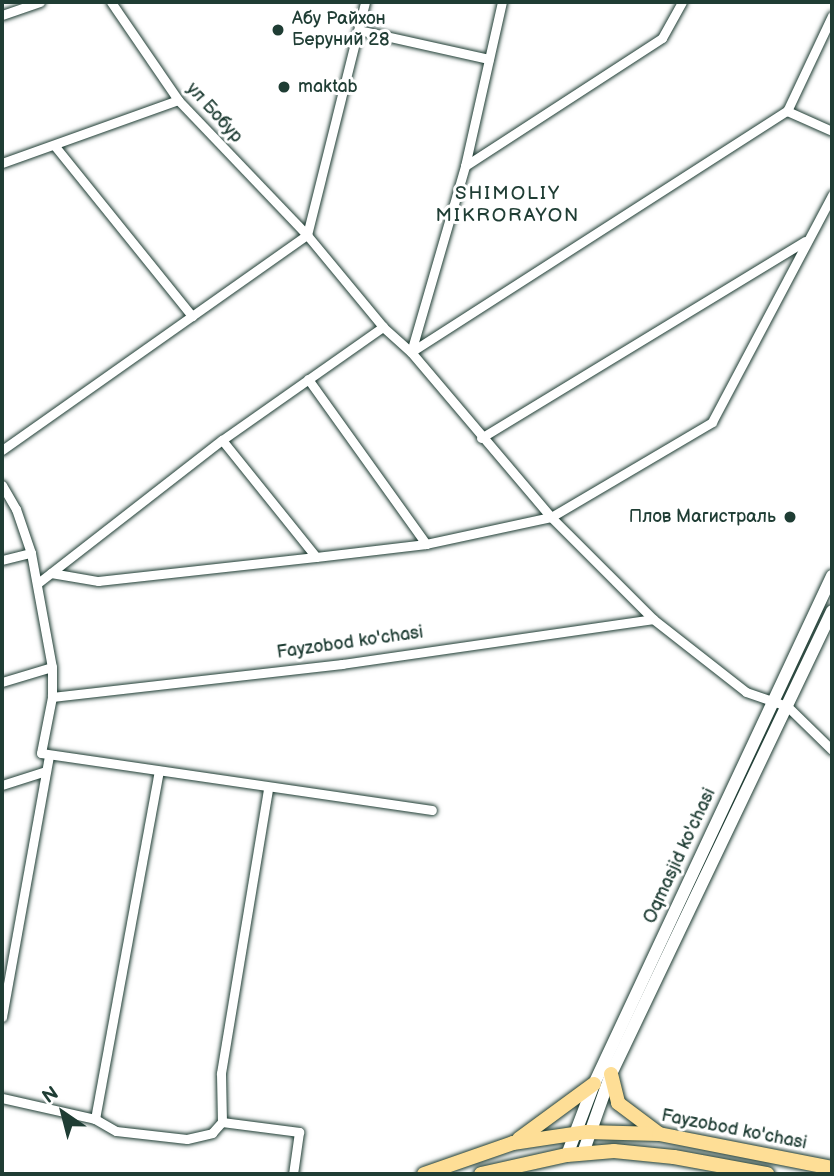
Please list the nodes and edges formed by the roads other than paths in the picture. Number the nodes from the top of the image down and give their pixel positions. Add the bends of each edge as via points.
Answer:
1 (40, 2) edge
2 (111, 2) edge
3 (365, 2) edge
4 (502, 2) edge
5 (682, 2) edge
6 (2, 15) edge
7 (832, 16) edge
8 (359, 30) junction
9 (489, 59) junction
10 (178, 100) junction
11 (788, 111) junction
12 (832, 131) edge
13 (54, 145) junction
14 (2, 163) edge
15 (465, 166) junction
16 (832, 195) edge
17 (307, 235) junction
18 (808, 239) junction
19 (192, 316) junction
20 (383, 327) junction
21 (411, 352) junction
22 (308, 379) junction
23 (481, 438) junction
24 (222, 440) junction
25 (2, 450) edge
26 (2, 485) edge
27 (551, 517) junction
28 (426, 544) junction
29 (30, 553) junction
30 (316, 557) junction
31 (2, 561) edge
32 (51, 573) junction
33 (832, 576) edge
34 (38, 583) junction
35 (832, 611) edge
36 (653, 619) junction
37 (52, 667) junction
38 (2, 682) edge
39 (52, 697) junction
40 (772, 700) junction
41 (787, 706) junction
42 (832, 750) edge
43 (48, 756) junction
44 (46, 771) junction
45 (159, 771) junction
46 (2, 785) edge
47 (268, 789) junction
48 (432, 810) dead end
49 (2, 1017) edge
50 (611, 1073) junction
51 (594, 1084) junction
52 (2, 1098) edge
53 (95, 1119) junction
54 (222, 1122) junction
55 (581, 1133) junction
56 (659, 1133) junction
57 (513, 1143) junction
58 (583, 1153) junction
59 (567, 1154) junction
60 (832, 1168) edge
61 (293, 1174) edge
62 (424, 1174) edge
63 (481, 1174) edge
64 (767, 1174) edge

1 - 6 street
2 - 10 street, ул Бобур
3 - 8 street
4 - 9 street
5 - 15 street via 662,38
7 - 11 street
8 - 9 street
8 - 17 street
9 - 15 street
10 - 13 street
10 - 17 street, ул Бобур
11 - 12 street
11 - 21 street
13 - 14 street
13 - 19 street
15 - 21 street
16 - 18 street
17 - 19 street
17 - 20 street
18 - 23 street
18 - 27 street via 712,422
19 - 25 street
20 - 21 street
20 - 22 street
21 - 23 street
22 - 24 street
22 - 28 street
23 - 27 street
24 - 30 street
24 - 32 street
26 - 29 street via 16,509
27 - 28 street
27 - 36 street
28 - 30 street
29 - 31 street
29 - 34 street
30 - 32 street via 98,580
32 - 34 street
33 - 40 main road, Oqmasjid ko'chasi
34 - 37 street
35 - 41 main road, Oqmasjid ko'chasi
36 - 39 street, Fayzobod ko'chasi via 342,664
36 - 40 street via 746,692
37 - 38 street
37 - 39 street
39 - 43 street via 41,753
40 - 41 street
40 - 51 main road, Oqmasjid ko'chasi
41 - 42 street
41 - 50 main road, Oqmasjid ko'chasi
43 - 44 street
43 - 45 street
44 - 46 street
44 - 49 street
45 - 47 street
45 - 53 street
47 - 48 street
47 - 54 street via 221,1073
50 - 55 main road, Oqmasjid ko'chasi
50 - 56 main road via 618,1103
51 - 55 main road, Oqmasjid ko'chasi
51 - 57 main road
52 - 53 street
53 - 54 street via 116,1131 187,1139 212,1133
54 - 61 street via 299,1132
55 - 56 main road, Fayzobod ko'chasi
55 - 57 main road, Fayzobod ko'chasi
55 - 58 main road, Oqmasjid ko'chasi
55 - 59 main road, Oqmasjid ko'chasi
56 - 60 main road, Fayzobod ko'chasi
57 - 62 main road, Fayzobod ko'chasi
58 - 59 main road, Fayzobod ko'chasi
58 - 64 main road, Fayzobod ko'chasi via 643,1152
59 - 63 main road, Fayzobod ko'chasi

